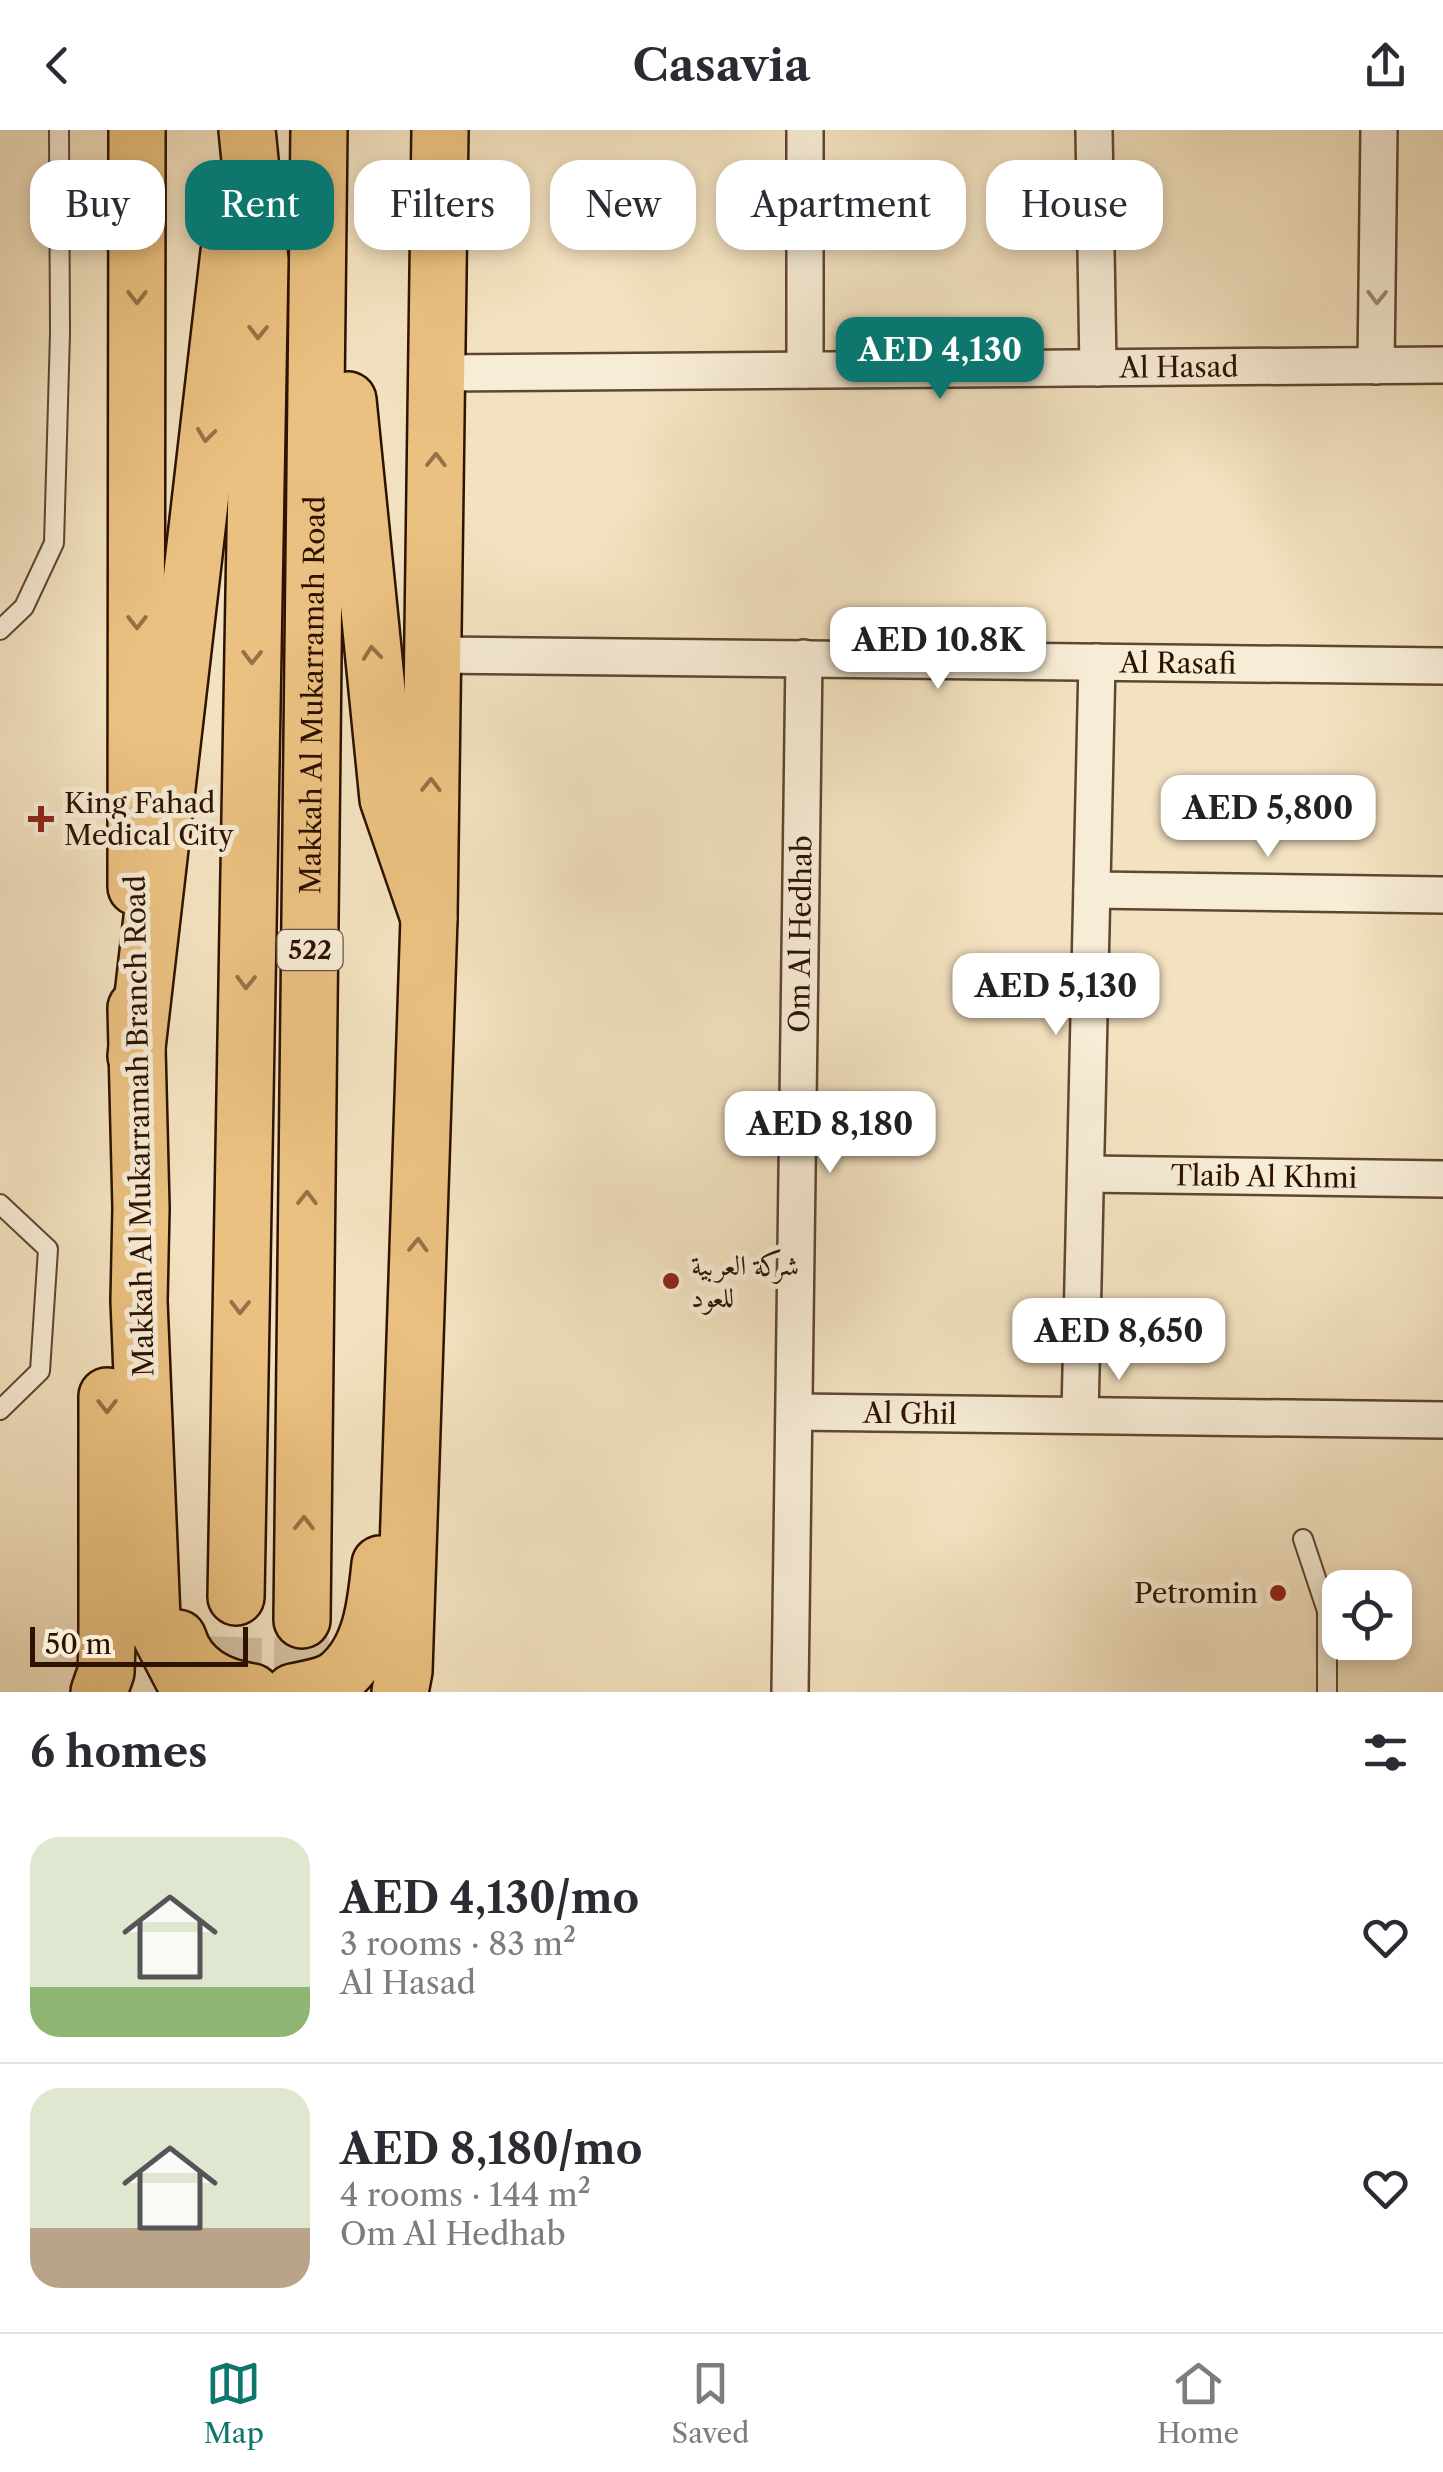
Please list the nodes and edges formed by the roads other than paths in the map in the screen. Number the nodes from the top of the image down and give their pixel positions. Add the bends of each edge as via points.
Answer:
1 (59, 130) edge
2 (137, 130) edge
3 (246, 130) edge
4 (319, 130) edge
5 (440, 130) edge
6 (805, 130) edge
7 (1094, 130) edge
8 (1379, 130) edge
9 (320, 280) junction
10 (1443, 365) edge
11 (1376, 366) junction
12 (1098, 368) junction
13 (805, 370) junction
14 (438, 373) junction
15 (0, 630) edge
16 (433, 654) junction
17 (804, 658) junction
18 (1097, 662) junction
19 (1443, 666) edge
20 (1092, 890) junction
21 (1443, 895) edge
22 (429, 918) junction
23 (136, 1056) junction
24 (1086, 1174) junction
25 (1443, 1179) edge
26 (0, 1204) edge
27 (142, 1208) junction
28 (415, 1328) junction
29 (0, 1410) edge
30 (795, 1412) junction
31 (1080, 1415) junction
32 (1443, 1420) edge
33 (1303, 1539) dead end
34 (236, 1597) tunnel mouth
35 (302, 1620) tunnel mouth
36 (99, 1692) edge
37 (190, 1692) edge
38 (252, 1692) edge
39 (293, 1692) edge
40 (400, 1692) edge
41 (436, 1692) edge
42 (790, 1692) edge
43 (1326, 1692) edge

1 - 15 lane via 54,542 24,607
2 -> 23 main road, Makkah Al Mukarramah Branch Road
3 -> 23 main road
3 -> 34 main road, 522 via 260,260
4 - 9 main road, Makkah Al Mukarramah Road / 522
5 - 14 main road
6 - 13 street
7 - 12 street
8 -> 11 street
22 -> 9 main road via 388,799 341,326
35 -> 9 main road, Makkah Al Mukarramah Road / 522
10 - 11 street, Al Hasad
11 - 12 street, Al Hasad
12 - 13 street, Al Hasad
13 - 14 street, Al Hasad
16 -> 14 main road
16 - 17 street, Al Rasafi
22 -> 16 main road
17 - 18 street, Al Rasafi
17 - 30 street, Om Al Hedhab
18 - 19 street, Al Rasafi
18 - 20 street
20 - 21 street
20 - 24 street
28 -> 22 main road
23 - 27 main road, Makkah Al Mukarramah Branch Road
24 - 25 street, Tlaib Al Khmi
24 - 31 street
26 - 29 lane via 48,1249 40,1371
27 -> 36 main road via 106,1340 107,1643
27 - 37 main road, Makkah Al Mukarramah Branch Road via 138,1302 152,1619
27 - 38 main road via 156,1270 173,1623 194,1668 230,1689
28 - 39 main road via 371,1628 339,1678
28 - 40 main road
28 - 41 main road via 420,1611 424,1666
30 - 31 street, Al Ghil
30 - 42 street, Om Al Hedhab
31 - 32 street, Al Ghil
33 - 43 lane via 1327,1612

